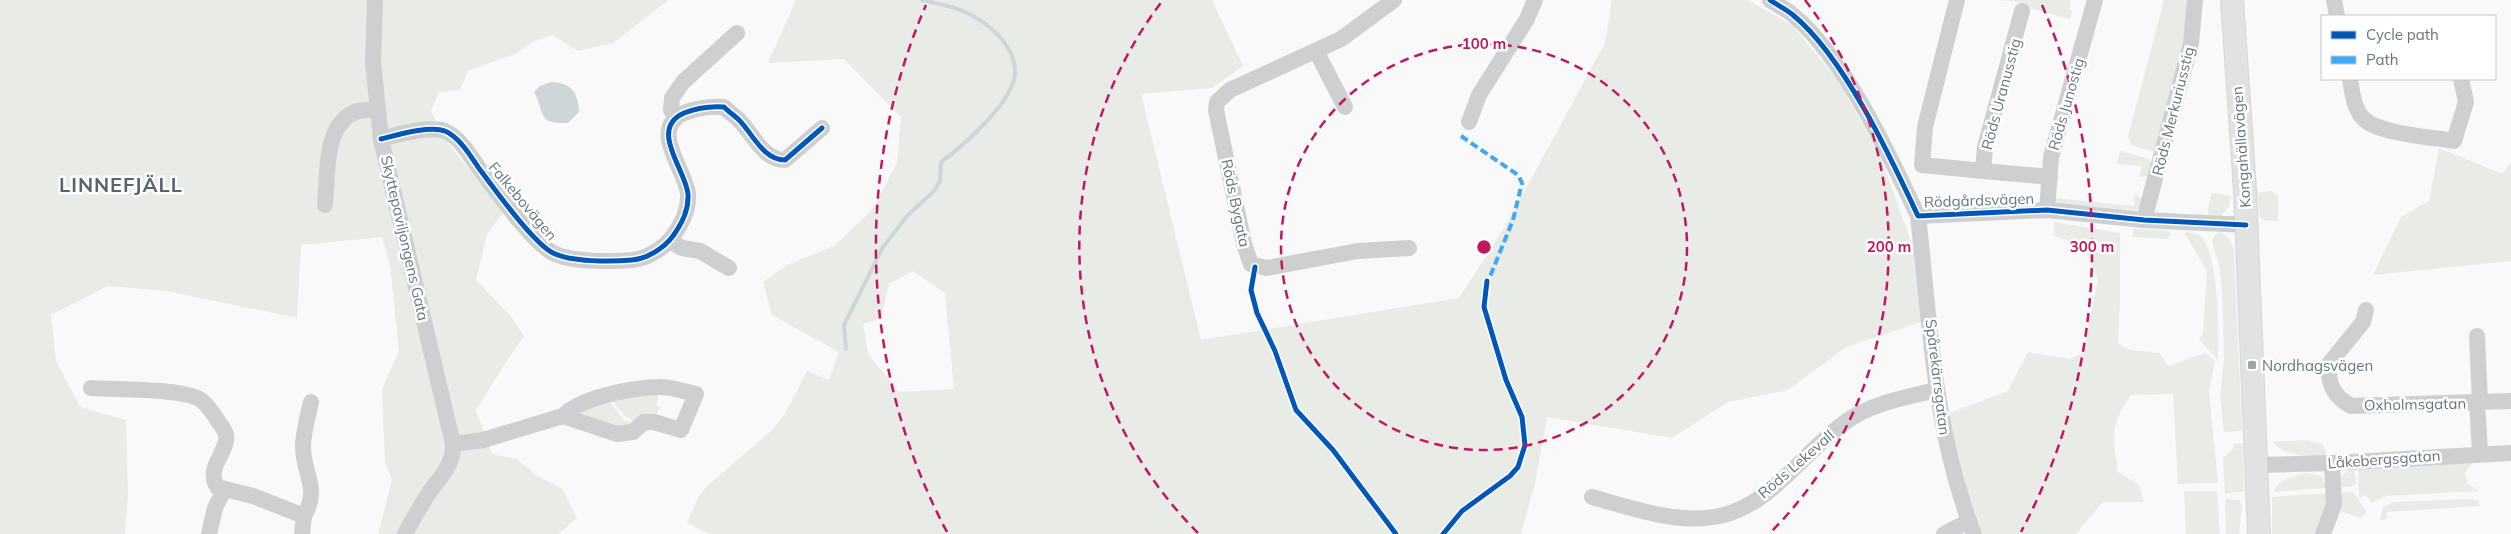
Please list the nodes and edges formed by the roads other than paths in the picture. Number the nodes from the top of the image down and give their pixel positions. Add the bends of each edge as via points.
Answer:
1 (375, 0) edge
2 (1394, 0) edge
3 (1534, 0) edge
4 (1770, 0) edge
5 (1958, 0) edge
6 (2095, 0) edge
7 (2195, 0) edge
8 (2232, 0) edge
9 (2334, 0) edge
10 (2022, 11) dead end
11 (2337, 15) edge
12 (737, 33) dead end
13 (1316, 52) junction
14 (2350, 80) edge
15 (2461, 80) edge
16 (1346, 107) dead end
17 (378, 109) junction
18 (677, 116) junction
19 (1469, 122) dead end
20 (822, 128) dead end
21 (381, 139) junction
22 (1983, 171) junction
23 (2050, 177) junction
24 (325, 204) dead end
25 (2047, 210) junction
26 (1918, 216) junction
27 (2144, 220) junction
28 (2246, 225) junction
29 (670, 241) junction
30 (1409, 248) dead end
31 (728, 268) dead end
32 (2366, 310) dead end
33 (2477, 336) dead end
34 (91, 388) dead end
35 (1936, 390) junction
36 (2511, 401) edge
37 (311, 402) dead end
38 (2479, 402) junction
39 (563, 416) junction
40 (454, 444) junction
41 (2511, 452) edge
42 (2480, 453) junction
43 (2332, 463) junction
44 (2257, 465) junction
45 (224, 490) junction
46 (1592, 497) dead end
47 (304, 516) junction
48 (1971, 528) edge
49 (209, 534) edge
50 (302, 534) edge
51 (406, 534) edge
52 (1944, 534) edge
53 (2260, 534) edge
54 (2323, 534) edge

1 - 17 street, Skyttepaviljongens Gata via 373,62
2 - 13 street via 1360,27
3 - 19 street via 1527,19 1480,95
4 - 26 street, Rödgårdsvägen via 1792,14 1826,52 1886,151
5 - 22 street via 1925,127 1922,165
6 - 23 street, Röds Junostig via 2051,157
7 - 27 street, Röds Merkuriusstig via 2191,43
8 - 28 street, Kongahällavägen
9 - 11 street
10 - 22 street, Röds Uranusstig via 1985,147
12 - 18 street, Falkebovägen via 677,90 672,98 672,110
13 - 16 street
13 - 30 street, Röds Bygata via 1230,90 1217,102 1216,110 1251,264 1266,268 1358,251
14 - 15 street via 2362,118 2374,126 2454,141 2466,102
17 - 21 street, Skyttepaviljongens Gata
17 - 24 street via 357,111 342,121 331,141
18 - 20 street via 702,108 724,107 768,155 777,160 785,160
18 - 29 street, Falkebovägen via 671,123 669,140 688,193 688,205 685,217
21 - 29 street, Falkebovägen via 433,129 445,132 469,154 536,238 550,252 558,255 612,262 635,260 646,257
21 - 40 street, Skyttepaviljongens Gata
22 - 23 street, Röds Uranusstig
23 - 25 street, Röds Junostig
25 - 26 street, Rödgårdsvägen
25 - 27 street, Rödgårdsvägen
26 - 35 street, Spårekärrsgatan
27 - 28 street, Rödgårdsvägen
28 - 44 street, Kongahällavägen
29 - 31 street via 700,252
32 - 38 street, Oxholmsgatan via 2363,322 2328,365 2334,393 2341,400 2351,406
33 - 38 street
34 - 45 street via 186,394 201,400 227,435 214,468 213,480
35 - 46 street, Röds Lekevall via 1868,408 1843,423 1769,490 1740,508 1722,514 1705,518 1668,515
35 - 48 street, Spårekärrsgatan via 1947,447
36 - 38 street, Oxholmsgatan
37 - 47 street via 303,443 313,495
38 - 42 street, Oxholmsgatan
39 - 39 street via 617,434 632,432 644,422 681,430 696,394 658,387 616,393 570,408
39 - 40 street via 483,440
40 - 51 street via 447,468 425,498
41 - 42 street, Låkebergsgatan
42 - 43 street, Låkebergsgatan
43 - 44 street, Låkebergsgatan
43 - 54 street via 2334,505
44 - 53 street, Kongahällavägen
45 - 47 street via 253,496
45 - 49 street via 215,508
47 - 50 street
48 - 52 street

